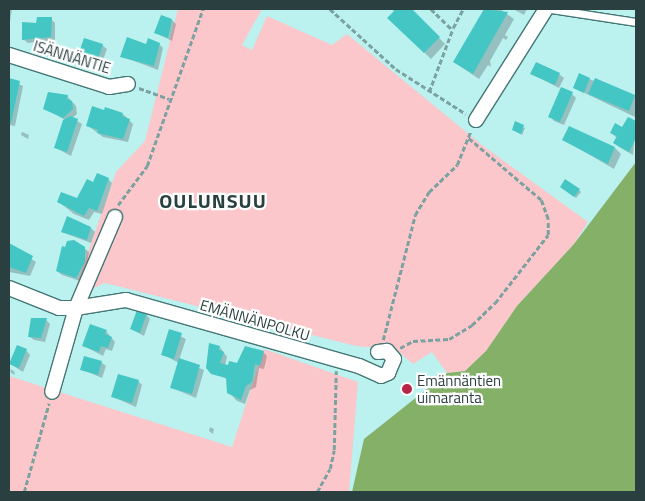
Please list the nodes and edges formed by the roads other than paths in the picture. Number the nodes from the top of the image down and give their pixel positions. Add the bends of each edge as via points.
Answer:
1 (546, 9) edge
2 (551, 9) edge
3 (636, 22) edge
4 (9, 55) edge
5 (128, 84) road end
6 (476, 120) road end
7 (115, 217) road end
8 (9, 288) edge
9 (76, 308) junction
10 (384, 353) road end
11 (52, 392) road end

1 - 6 street
2 - 3 lane
4 - 5 street, ISÄNNÄNTIE via 109,87
7 - 9 street
8 - 9 street, EMÄNNÄNPOLKU via 58,308
9 - 10 street, EMÄNNÄNPOLKU via 126,300 360,366 381,376 388,373 393,364
9 - 11 street

